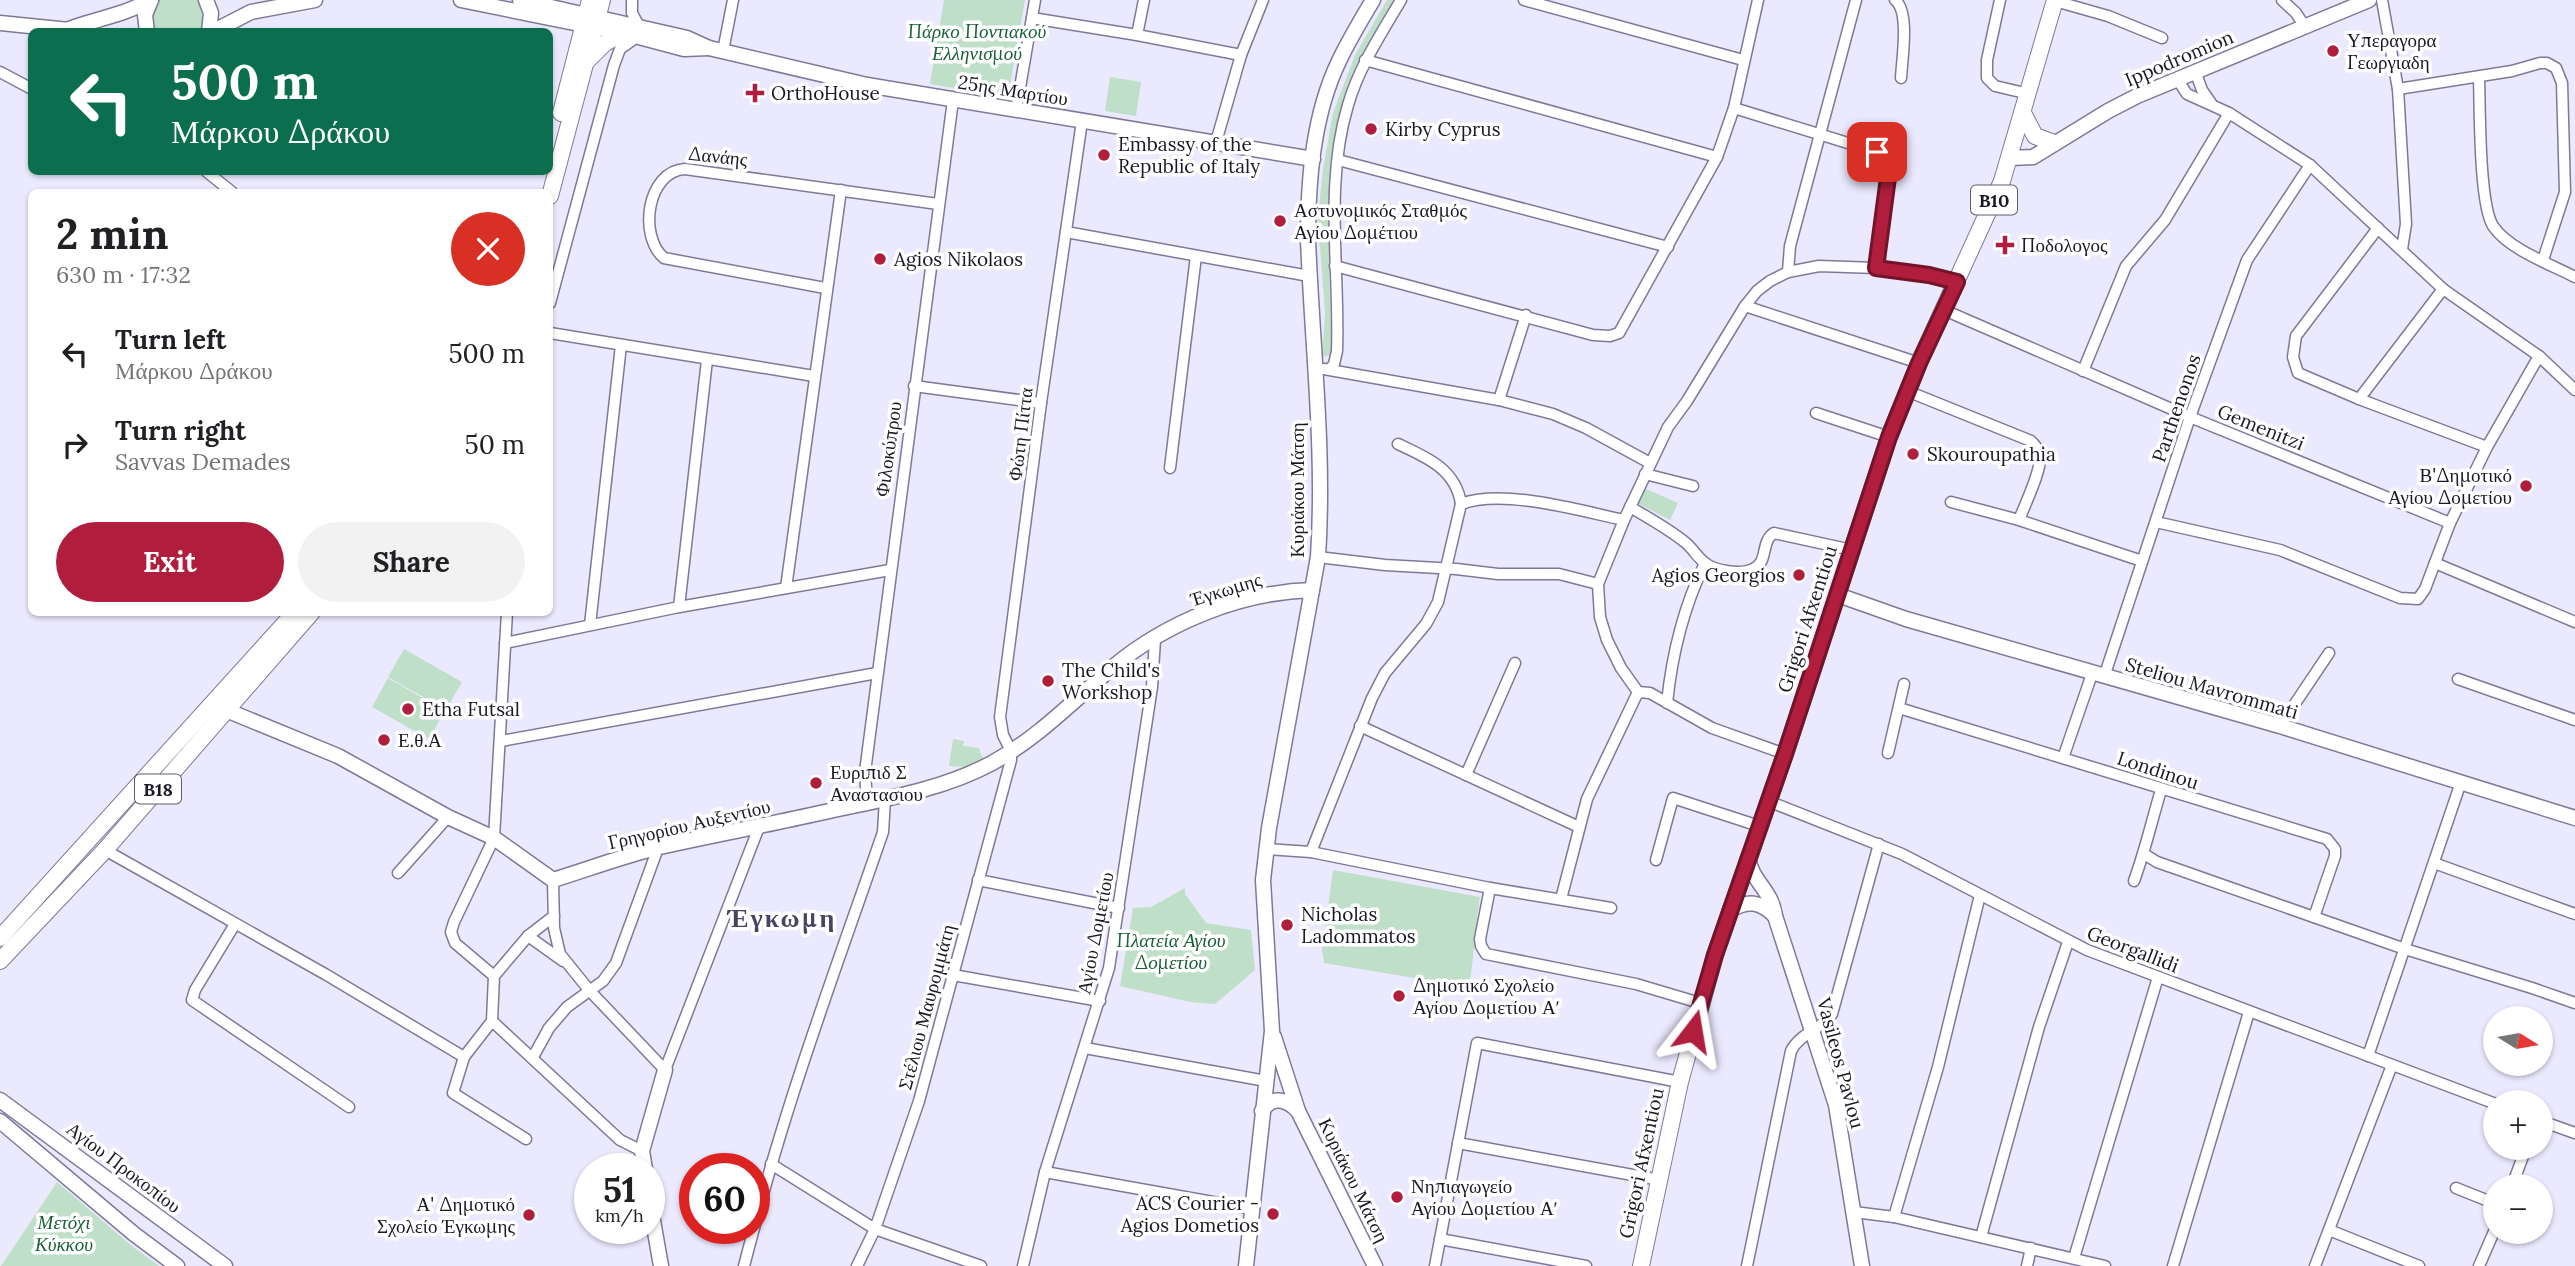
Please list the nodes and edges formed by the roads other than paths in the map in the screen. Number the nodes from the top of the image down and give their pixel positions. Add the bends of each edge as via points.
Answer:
1 (151, 0) edge
2 (206, 0) edge
3 (315, 0) edge
4 (461, 0) edge
5 (520, 0) edge
6 (602, 0) edge
7 (632, 0) edge
8 (733, 0) edge
9 (1035, 0) edge
10 (1144, 0) edge
11 (1263, 0) edge
12 (1373, 0) edge
13 (1401, 0) edge
14 (1524, 0) edge
15 (1759, 0) edge
16 (1856, 0) edge
17 (1895, 0) edge
18 (2000, 0) edge
19 (2282, 0) edge
20 (2369, 0) edge
21 (2382, 0) edge
22 (2055, 1) edge
23 (591, 17) edge
24 (1032, 18) junction
25 (0, 23) edge
26 (2305, 27) junction
27 (54, 28) edge
28 (79, 28) edge
29 (147, 28) edge
30 (210, 28) edge
31 (218, 28) edge
32 (633, 32) junction
33 (1138, 35) junction
34 (2162, 38) dead end
35 (716, 50) junction
36 (1241, 55) junction
37 (1743, 60) junction
38 (587, 61) junction
39 (1365, 61) junction
40 (2195, 71) junction
41 (0, 72) edge
42 (2479, 77) junction
43 (1901, 78) dead end
44 (2178, 79) junction
45 (28, 87) edge
46 (2398, 89) junction
47 (2029, 94) junction
48 (953, 100) junction
49 (2211, 103) junction
50 (1734, 108) junction
51 (1016, 111) junction
52 (2023, 113) junction
53 (2229, 113) junction
54 (1082, 121) junction
55 (1821, 135) junction
56 (1216, 142) junction
57 (2054, 143) junction
58 (553, 149) edge
59 (1717, 157) junction
60 (2011, 158) junction
61 (1313, 159) junction
62 (1338, 160) junction
63 (2310, 165) junction
64 (211, 175) edge
65 (228, 189) edge
66 (552, 189) edge
67 (841, 190) junction
68 (938, 204) junction
69 (2378, 228) junction
70 (1066, 232) junction
71 (1668, 247) junction
72 (2402, 249) junction
73 (1196, 256) junction
74 (2543, 260) junction
75 (1335, 266) junction
76 (1876, 268) junction
77 (1788, 272) junction
78 (1309, 276) junction
79 (2575, 277) edge
80 (1957, 282) junction
81 (825, 288) junction
82 (2443, 289) junction
83 (553, 292) edge
84 (1745, 306) junction
85 (1944, 310) junction
86 (1526, 315) junction
87 (553, 334) edge
88 (621, 345) junction
89 (2539, 356) junction
90 (707, 360) junction
91 (1919, 363) junction
92 (1330, 369) junction
93 (1314, 370) junction
94 (2083, 371) junction
95 (814, 376) junction
96 (914, 386) junction
97 (2575, 390) edge
98 (1907, 391) junction
99 (2359, 399) junction
100 (1499, 400) junction
101 (1041, 403) junction
102 (1816, 414) dead end
103 (2190, 417) junction
104 (1889, 437) junction
105 (1398, 444) dead end
106 (2487, 447) junction
107 (1170, 468) dead end
108 (1648, 469) junction
109 (1693, 486) dead end
110 (1951, 502) dead end
111 (1461, 503) junction
112 (1630, 507) junction
113 (1624, 520) junction
114 (2019, 520) junction
115 (2156, 522) junction
116 (2450, 523) junction
117 (1852, 550) junction
118 (1318, 557) junction
119 (2142, 561) junction
120 (1705, 563) junction
121 (2435, 563) junction
122 (1447, 569) junction
123 (890, 570) junction
124 (1598, 584) junction
125 (786, 588) junction
126 (1312, 590) junction
127 (1838, 595) junction
128 (679, 607) junction
129 (291, 616) edge
130 (308, 616) edge
131 (507, 616) edge
132 (2575, 622) edge
133 (590, 625) junction
134 (1155, 639) junction
135 (505, 643) junction
136 (2329, 653) dead end
137 (1515, 663) dead end
138 (877, 673) junction
139 (2098, 675) junction
140 (2458, 679) dead end
141 (1904, 684) dead end
142 (1638, 692) junction
143 (1667, 703) junction
144 (1899, 708) junction
145 (226, 710) junction
146 (2575, 720) edge
147 (1360, 726) junction
148 (2280, 726) junction
149 (501, 741) junction
150 (1011, 751) junction
151 (1888, 753) dead end
152 (1785, 754) junction
153 (2063, 758) junction
154 (1466, 775) junction
155 (2461, 782) junction
156 (2161, 790) junction
157 (885, 799) junction
158 (1768, 801) junction
159 (867, 803) junction
160 (448, 817) junction
161 (2575, 818) edge
162 (1759, 826) junction
163 (759, 827) junction
164 (1579, 827) junction
165 (494, 838) junction
166 (1879, 844) junction
167 (658, 848) junction
168 (1266, 849) junction
169 (105, 850) junction
170 (1311, 852) junction
171 (2144, 854) junction
172 (1748, 858) junction
173 (1656, 860) dead end
174 (2434, 863) junction
175 (398, 873) dead end
176 (553, 880) junction
177 (978, 880) junction
178 (2134, 881) dead end
179 (1490, 888) junction
180 (1980, 895) junction
181 (1561, 900) junction
182 (1119, 908) junction
183 (1611, 908) dead end
184 (1730, 910) junction
185 (2575, 914) edge
186 (554, 916) junction
187 (1775, 916) junction
188 (2314, 917) junction
189 (235, 924) junction
190 (528, 936) junction
191 (0, 938) edge
192 (2068, 942) junction
193 (2404, 949) junction
194 (0, 961) edge
195 (568, 964) junction
196 (953, 975) junction
197 (494, 976) junction
198 (2158, 977) junction
199 (589, 990) junction
200 (1100, 1001) junction
201 (1700, 1003) junction
202 (2575, 1003) edge
203 (2249, 1012) junction
204 (492, 1021) junction
205 (1813, 1030) junction
206 (1272, 1031) junction
207 (1084, 1048) junction
208 (2368, 1056) junction
209 (464, 1057) junction
210 (533, 1057) junction
211 (2392, 1065) junction
212 (665, 1070) junction
213 (1266, 1081) junction
214 (1680, 1082) junction
215 (2483, 1099) edge
216 (0, 1100) edge
217 (349, 1107) dead end
218 (1262, 1111) junction
219 (1298, 1111) junction
220 (0, 1121) edge
221 (2553, 1125) edge
222 (2575, 1133) edge
223 (526, 1139) dead end
224 (1458, 1143) junction
225 (642, 1151) joint
226 (771, 1164) junction
227 (770, 1168) edge
228 (1045, 1172) junction
229 (1660, 1180) junction
230 (2456, 1188) dead end
231 (2483, 1199) edge
232 (1252, 1209) junction
233 (1854, 1212) junction
234 (1894, 1217) junction
235 (875, 1229) junction
236 (2329, 1230) junction
237 (1981, 1237) junction
238 (1440, 1239) junction
239 (658, 1244) edge
240 (750, 1244) edge
241 (2489, 1244) edge
242 (2031, 1248) junction
243 (2074, 1258) junction
244 (177, 1266) edge
245 (225, 1266) edge
246 (662, 1266) edge
247 (744, 1266) edge
248 (857, 1266) edge
249 (981, 1266) edge
250 (1023, 1266) edge
251 (1246, 1266) edge
252 (1375, 1266) edge
253 (1435, 1266) edge
254 (1586, 1266) edge
255 (1641, 1266) edge
256 (1746, 1266) edge
257 (1862, 1266) edge
258 (2027, 1266) edge
259 (2105, 1266) edge
260 (2173, 1266) edge
261 (2315, 1266) edge
262 (2419, 1266) edge
263 (2479, 1266) edge

1 - 28 street
1 - 29 street via 145,15
2 - 30 street
3 - 31 street via 251,12
4 - 23 street
5 - 23 street
6 - 23 main road
7 - 32 street
8 - 35 street
9 - 24 street
10 - 33 street
11 - 36 street
12 - 61 street, Κυριάκου Μάτση via 1333,74
13 - 39 street
14 - 37 street
15 - 37 street
16 - 55 street
17 - 43 street via 1903,16
18 - 47 street via 1987,78 1995,86
19 - 26 street
20 - 26 street, Ippodromion
21 - 46 street
22 - 34 street
22 - 47 main road, Grigori Afxentiou / B10
23 - 32 street, 25ης Μαρτίου
23 - 38 main road
23 - 58 main road
24 - 33 street
24 - 51 street
25 - 27 street
26 - 40 street, Ippodromion
32 - 35 street, 25ης Μαρτίου via 687,38
32 - 38 main road via 600,47
32 - 83 street via 614,65
33 - 36 street
35 - 48 street, 25ης Μαρτίου
36 - 56 street
37 - 50 street
38 - 66 main road
39 - 59 street
39 - 62 street via 1347,106
40 - 44 street, Ippodromion
40 - 49 street
41 - 45 street
42 - 46 street
42 - 74 street via 2484,196 2493,226 2509,242
42 - 74 street via 2540,63 2552,65 2559,73 2565,192
44 - 49 street via 2188,94
44 - 57 street, Ippodromion via 2108,111
46 - 72 street via 2406,224
47 - 52 main road, Grigori Afxentiou / B10
48 - 51 street, 25ης Μαρτίου
48 - 68 street, Φιλοκύπρου
49 - 53 street
50 - 55 street
50 - 59 street
51 - 54 street, 25ης Μαρτίου
52 - 57 main road via 2035,136
52 - 60 main road, Grigori Afxentiou / B10
53 - 63 street
53 - 94 street via 2165,220 2126,266
54 - 56 street, 25ης Μαρτίου
54 - 70 street, Φώτη Πίττα
55 - 76 street via 1877,152 1889,164
55 - 77 street via 1790,246
56 - 61 street, 25ης Μαρτίου
57 - 60 street, Ippodromion via 2028,159
59 - 71 street
60 - 80 main road, Grigori Afxentiou / B10
61 - 78 street, Κυριάκου Μάτση
62 - 71 street
62 - 75 street
63 - 69 street
63 - 103 street, Parthenonos via 2247,260
64 - 65 street
67 - 68 street, Δανάης
67 - 81 street
67 - 81 street, Δανάης via 680,169 657,186 649,220 652,244 667,260
68 - 96 street, Φιλοκύπρου
69 - 72 street
69 - 99 street via 2304,323 2293,346 2298,373
70 - 73 street
70 - 101 street, Φώτη Πίττα
71 - 86 street via 1615,335 1600,336
72 - 82 street
73 - 78 street
73 - 107 street
74 - 79 street
75 - 86 street
75 - 92 street via 1337,351
76 - 77 street via 1819,266
76 - 80 street
77 - 84 street via 1756,291
78 - 93 street, Κυριάκου Μάτση
80 - 85 main road, Grigori Afxentiou / B10
81 - 95 street
82 - 89 street
82 - 99 street
84 - 91 street
84 - 108 street via 1668,427
85 - 91 main road, Grigori Afxentiou / B10
85 - 94 street, Gemenitzi
86 - 100 street
87 - 88 street
88 - 90 street
88 - 133 street
89 - 97 street
89 - 106 street
90 - 95 street
90 - 128 street
91 - 98 main road, Grigori Afxentiou / B10
92 - 93 street
92 - 100 street
93 - 118 street, Κυριάκου Μάτση via 1320,478
94 - 103 street, Gemenitzi
95 - 125 street
96 - 101 street
96 - 123 street, Φιλοκύπρου
98 - 104 main road, Grigori Afxentiou / B10
98 - 114 street via 2036,446 2038,467
99 - 106 street
100 - 108 street via 1569,420
101 - 150 street, Φώτη Πίττα via 1000,717
102 - 104 street
103 - 115 street, Parthenonos
103 - 116 street, Gemenitzi
104 - 117 main road, Grigori Afxentiou / B10
105 - 111 street via 1441,466 1457,488
106 - 116 street
108 - 109 street
108 - 112 street
110 - 114 street
111 - 113 street via 1513,500
111 - 122 street
112 - 113 street
112 - 120 street via 1673,533
113 - 124 street
114 - 119 street
115 - 119 street, Parthenonos
115 - 121 street via 2280,550 2400,598 2422,596
116 - 121 street
117 - 120 street via 1778,533 1769,536 1763,561 1751,571
117 - 127 main road, Grigori Afxentiou / B10
118 - 122 street
118 - 126 street, Κυριάκου Μάτση
119 - 139 street, Parthenonos
120 - 143 street via 1679,631
121 - 132 street
122 - 124 street via 1559,574
122 - 147 street via 1432,615 1385,673
123 - 125 street
123 - 138 street, Φιλοκύπρου
124 - 142 street via 1607,640
125 - 128 street
126 - 134 street, Έγκωμης via 1223,607
126 - 168 street, Κυριάκου Μάτση
127 - 139 street, Steliou Mavrommati
127 - 152 main road, Grigori Afxentiou / B10
128 - 133 street
129 - 191 main road, B18
130 - 145 main road, B18
131 - 135 street
133 - 135 street
134 - 150 street, Γρηγορίου Αυξεντίου
134 - 182 street, Αγίου Δομετίου
135 - 149 street
136 - 148 street
137 - 154 street
138 - 149 street
138 - 159 street, Φιλοκύπρου via 864,782
139 - 148 street, Steliou Mavrommati
139 - 153 street, Parthenonos
140 - 146 street
141 - 144 street
142 - 143 street
142 - 164 street via 1599,772
143 - 152 street via 1693,720
144 - 151 street
144 - 153 street, Londinou
145 - 160 street via 338,756
145 - 169 main road, B18
147 - 154 street
147 - 170 street
148 - 155 street, Steliou Mavrommati
149 - 165 street
150 - 157 street, Γρηγορίου Αυξεντίου via 948,782
150 - 177 street, Στέλιου Μαυρομμάτη
152 - 158 main road, Grigori Afxentiou / B10
153 - 156 street, Londinou
154 - 164 street
155 - 161 street, Steliou Mavrommati
155 - 174 street
156 - 171 street
156 - 188 street, Londinou via 2327,839 2336,856
157 - 159 street, Γρηγορίου Αυξεντίου
157 - 226 street via 883,832
158 - 162 main road, Grigori Afxentiou / B10
158 - 166 street, Georgallidi
159 - 163 street, Γρηγορίου Αυξεντίου
160 - 165 street
160 - 175 street
162 - 172 main road, Grigori Afxentiou / B10
162 - 173 street via 1673,798
163 - 167 street, Γρηγορίου Αυξεντίου
163 - 212 street
164 - 181 street
165 - 176 street
165 - 197 street via 452,932 455,943
166 - 180 street, Georgallidi
166 - 205 street via 1832,1014
167 - 176 street, Γρηγορίου Αυξεντίου
167 - 199 street via 616,963 603,981
168 - 170 street
168 - 206 street, Κυριάκου Μάτση via 1263,880
169 - 189 street
169 - 194 main road, B18
170 - 179 street
171 - 178 street
171 - 188 street
172 - 184 main road, Grigori Afxentiou / B10
172 - 187 street, Vasileos Pavlou via 1751,871 1769,893
174 - 185 street
174 - 193 street
176 - 186 street
177 - 182 street
177 - 196 street, Στέλιου Μαυρομμάτη
179 - 181 street
179 - 201 street via 1480,939 1486,954 1636,984
180 - 192 street, Georgallidi
180 - 234 street via 1938,1067
181 - 183 street
182 - 200 street, Αγίου Δομετίου
184 - 187 street via 1750,902 1765,906
184 - 201 main road, Grigori Afxentiou / B10
186 - 190 street
186 - 195 street via 558,947
187 - 205 street, Vasileos Pavlou
188 - 193 street
189 - 209 street
189 - 217 street via 192,1000
190 - 195 street
190 - 197 street
192 - 198 street, Georgallidi
192 - 237 street via 2039,1027
193 - 202 street
193 - 208 street
195 - 199 street
196 - 200 street
196 - 235 street, Στέλιου Μαυρομμάτη via 919,1101
197 - 204 street
198 - 203 street, Georgallidi
198 - 243 street
199 - 210 street via 549,1028
199 - 212 street
200 - 207 street, Αγίου Δομετίου
201 - 214 main road, Grigori Afxentiou / B10
203 - 208 street, Georgallidi
203 - 260 street
204 - 209 street
204 - 210 street
205 - 233 street, Vasileos Pavlou via 1836,1105
205 - 256 street via 1802,1035 1791,1051
206 - 213 street, Κυριάκου Μάτση
206 - 219 street, Κυριάκου Μάτση
207 - 213 street
207 - 228 street, Αγίου Δομετίου
208 - 211 street, Georgallidi
209 - 223 street via 453,1093
210 - 225 street via 620,1140
211 - 215 street, Georgallidi
211 - 236 street
212 - 225 street
213 - 218 street, Κυριάκου Μάτση
214 - 224 street via 1477,1044
214 - 229 main road, Grigori Afxentiou / B10
216 - 245 street, Αγίου Προκοπίου
218 - 219 street, Κυριάκου Μάτση via 1276,1100 1286,1101
218 - 232 street, Κυριάκου Μάτση
219 - 252 street, Κυριάκου Μάτση
220 - 244 street, Αγίου Προκοπίου
221 - 222 street
224 - 229 street
224 - 238 street
226 - 227 street
226 - 235 street
228 - 232 street
228 - 250 street, Αγίου Δομετίου
229 - 255 main road, Grigori Afxentiou / B10
230 - 231 street
232 - 251 street, Κυριάκου Μάτση
233 - 234 street
233 - 257 street, Vasileos Pavlou
234 - 237 street
235 - 248 street, Στέλιου Μαυρομμάτη
235 - 249 street
236 - 261 street
236 - 262 street
237 - 242 street
238 - 253 street
238 - 254 street
239 - 246 street
240 - 247 street
241 - 263 street
242 - 243 street
242 - 258 street
243 - 259 street

